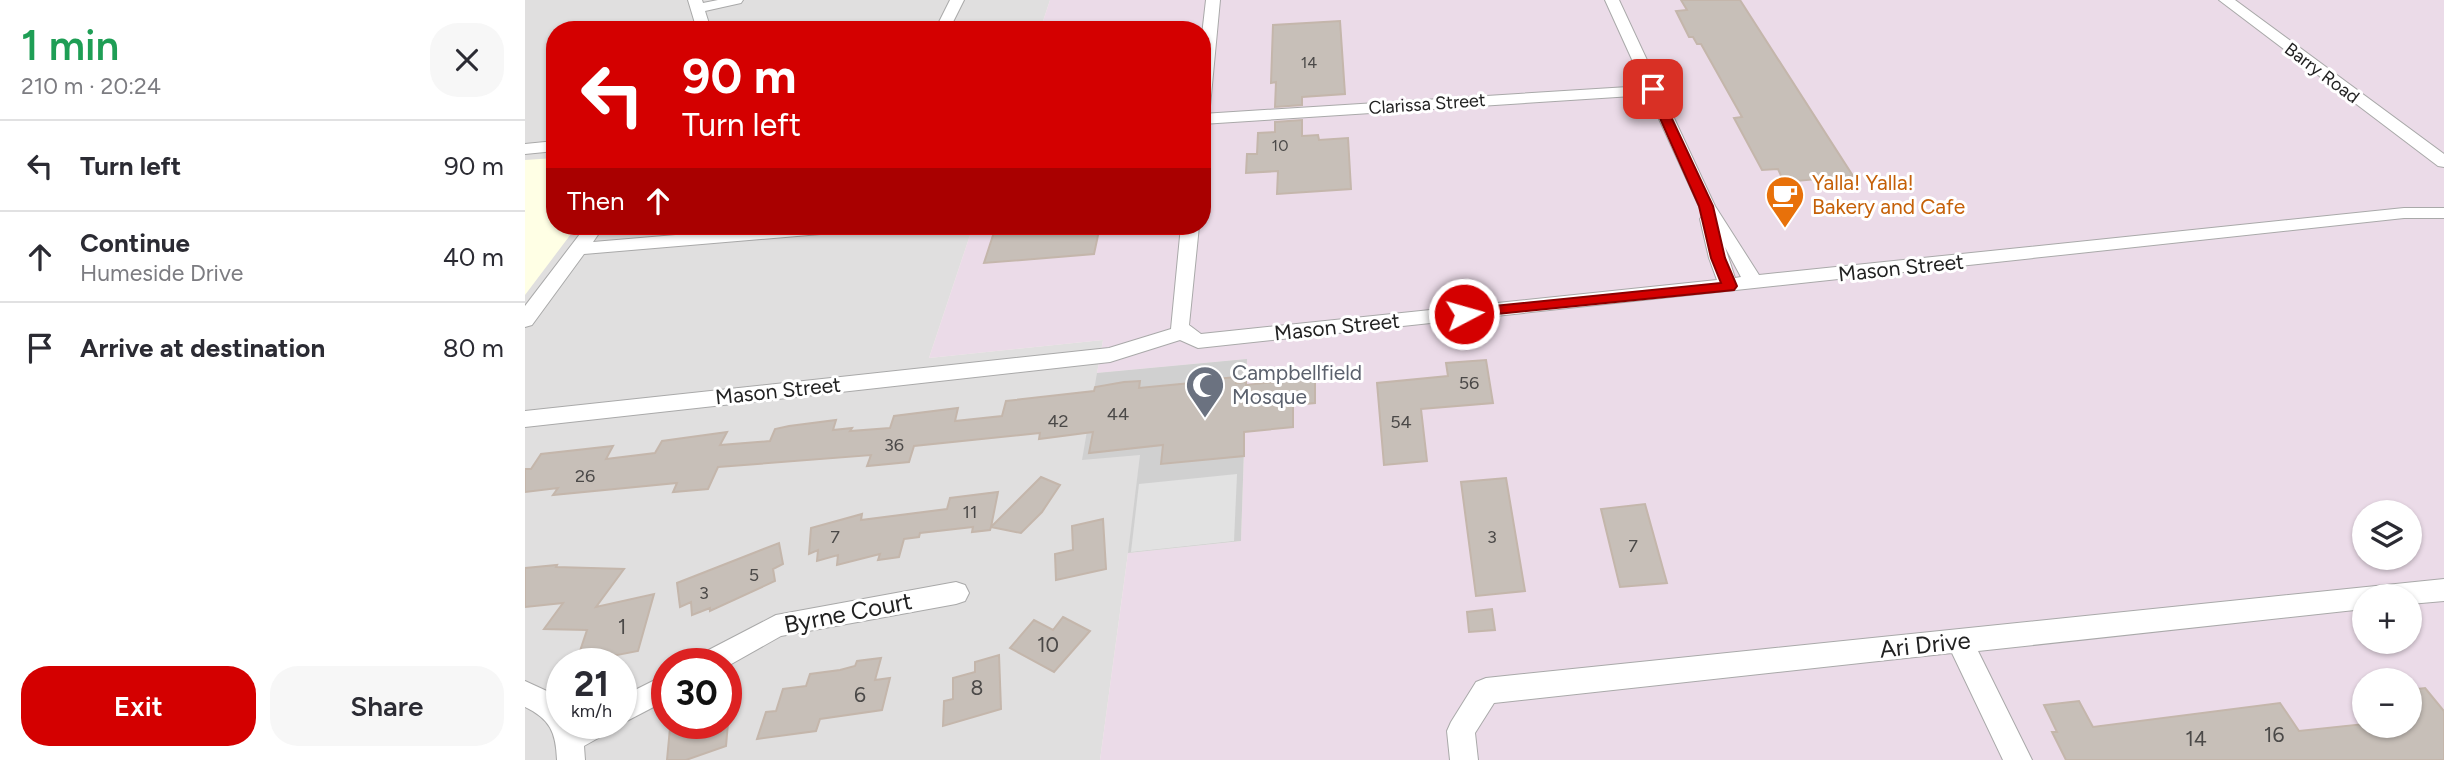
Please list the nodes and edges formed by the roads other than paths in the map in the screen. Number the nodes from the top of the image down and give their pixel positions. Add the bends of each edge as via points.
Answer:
1 (736, 0) edge
2 (957, 0) edge
3 (1213, 0) edge
4 (1612, 0) edge
5 (2226, 0) edge
6 (696, 4) edge
7 (701, 21) edge
8 (946, 21) edge
9 (1211, 21) edge
10 (1653, 89) junction
11 (1211, 118) edge
12 (2419, 146) junction
13 (546, 147) edge
14 (525, 149) edge
15 (2444, 162) edge
16 (2444, 173) edge
17 (2444, 204) edge
18 (1706, 206) junction
19 (2404, 213) junction
20 (2444, 213) edge
21 (588, 235) edge
22 (740, 235) edge
23 (1189, 235) edge
24 (578, 249) junction
25 (1754, 284) junction
26 (1729, 286) junction
27 (525, 320) edge
28 (1182, 332) junction
29 (525, 419) edge
30 (2444, 590) edge
31 (2422, 592) edge
32 (956, 593) dead end
33 (2352, 599) edge
34 (1960, 642) junction
35 (736, 648) edge
36 (525, 694) edge
37 (571, 749) edge
38 (1464, 760) edge
39 (2018, 760) edge

1 - 6 street
2 - 8 street
3 - 9 street
4 - 10 street
5 - 12 street, Barry Road
6 - 7 street
10 - 11 street, Clarissa Street
10 - 18 street
12 - 15 street, Barry Road
12 - 16 street, Barry Road
13 - 14 street
17 - 19 street, Mason Street
18 - 25 street
18 - 26 street
19 - 20 street, Mason Street
19 - 25 street, Mason Street
21 - 24 street
22 - 24 street
23 - 28 street
24 - 27 street
25 - 26 street, Mason Street
26 - 28 street, Mason Street via 1198,341
28 - 29 street, Mason Street via 1110,355
30 - 31 street
32 - 35 street, Byrne Court via 776,626
33 - 34 street, Ari Drive
34 - 38 street, Ari Drive via 1486,691 1461,731
34 - 39 street
36 - 37 street via 552,707

